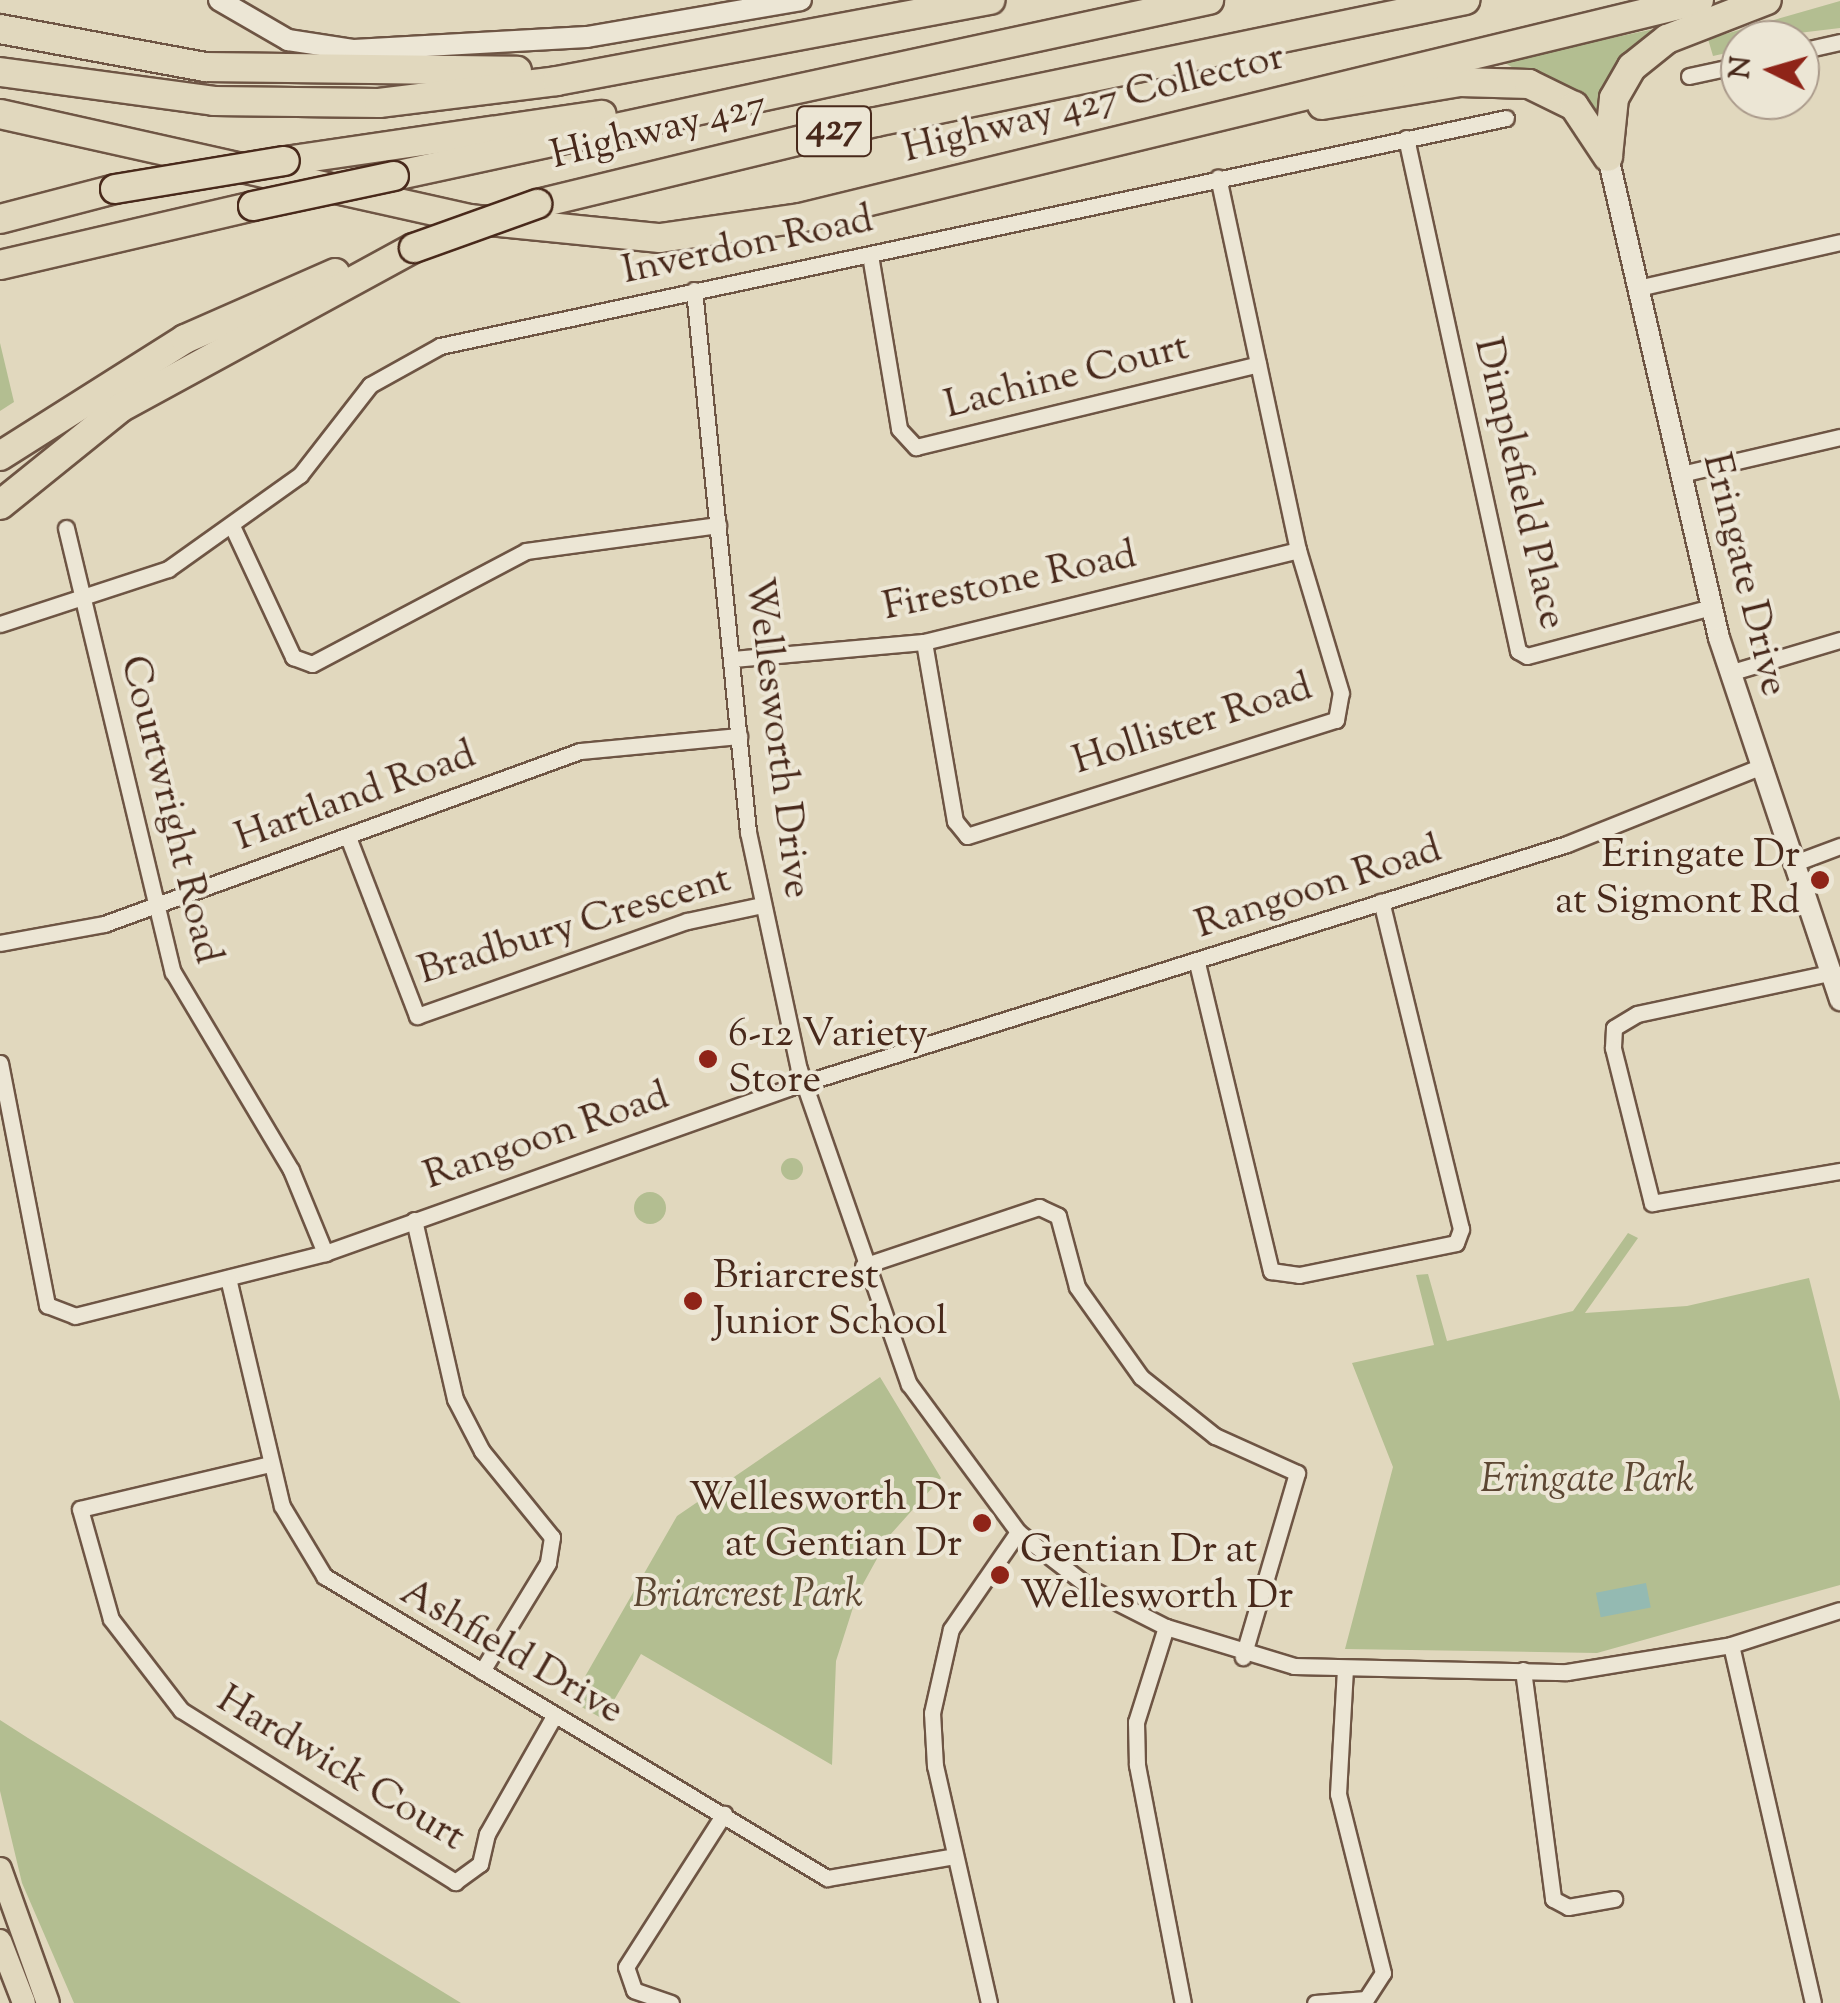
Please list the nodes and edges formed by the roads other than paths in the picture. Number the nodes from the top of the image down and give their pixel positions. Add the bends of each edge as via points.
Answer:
1 (219, 0) edge
2 (990, 0) edge
3 (1209, 0) edge
4 (1465, 0) edge
5 (1699, 0) edge
6 (1768, 0) edge
7 (792, 1) edge
8 (0, 28) edge
9 (0, 53) edge
10 (698, 56) junction
11 (1720, 69) edge
12 (0, 72) edge
13 (1688, 76) dead end
14 (102, 90) junction
15 (772, 90) junction
16 (0, 114) edge
17 (1506, 118) dead end
18 (1178, 129) junction
19 (0, 136) edge
20 (1406, 138) junction
21 (150, 150) junction
22 (1608, 157) junction
23 (1218, 178) junction
24 (0, 218) edge
25 (1840, 242) edge
26 (414, 248) junction
27 (870, 254) junction
28 (0, 265) edge
29 (1638, 288) junction
30 (694, 290) junction
31 (1258, 364) junction
32 (1840, 437) edge
33 (0, 456) edge
34 (1681, 474) junction
35 (0, 505) edge
36 (718, 525) junction
37 (232, 526) junction
38 (66, 528) dead end
39 (1298, 550) junction
40 (85, 601) junction
41 (1711, 607) junction
42 (0, 624) edge
43 (1840, 640) edge
44 (924, 642) junction
45 (732, 659) junction
46 (1728, 673) junction
47 (738, 736) junction
48 (1760, 767) junction
49 (348, 837) junction
50 (1840, 846) edge
51 (1800, 861) junction
52 (1381, 902) junction
53 (155, 904) junction
54 (762, 905) junction
55 (0, 943) edge
56 (1197, 962) junction
57 (1834, 972) junction
58 (1840, 1000) edge
59 (0, 1064) edge
60 (805, 1083) junction
61 (1840, 1171) edge
62 (414, 1220) junction
63 (325, 1253) junction
64 (863, 1266) junction
65 (228, 1278) junction
66 (270, 1464) junction
67 (1018, 1532) junction
68 (1840, 1610) edge
69 (1166, 1627) junction
70 (1731, 1645) junction
71 (1243, 1657) junction
72 (1345, 1670) junction
73 (1524, 1670) junction
74 (482, 1671) junction
75 (554, 1716) junction
76 (724, 1814) junction
77 (954, 1856) junction
78 (0, 1869) edge
79 (1614, 1899) dead end
80 (0, 1941) edge
81 (24, 2003) edge
82 (48, 2003) edge
83 (670, 2003) edge
84 (989, 2003) edge
85 (1182, 2003) edge
86 (1315, 2003) edge
87 (1813, 2003) edge

1 - 7 street via 288,40 354,50 587,37
2 - 10 highway, 427
3 - 15 highway, Highway 427 / 427
4 - 26 highway, Highway 427 / 427, bridge via 876,122 536,204
5 - 18 highway, Highway 427 Collector / 427
6 - 22 highway via 1667,39 1632,67 1614,98
8 - 10 highway via 154,60 306,73 505,72
9 - 14 highway
10 - 14 highway, 427 via 346,105
11 - 13 street
12 - 14 highway
15 - 24 highway, bridge via 284,161 116,189
15 - 28 highway, Highway 427 / 427, bridge
16 - 21 highway, 427
17 - 20 street, Inverdon Road
18 - 21 highway, Highway 427 Collector / 427 via 778,223 660,238 468,219
18 - 22 highway via 1460,82 1529,84 1574,106
19 - 21 highway
20 - 23 street, Inverdon Road
20 - 41 street, Dimplefield Place via 1518,651 1527,656
22 - 29 street, Eringate Drive
23 - 27 street, Inverdon Road
23 - 31 street, Hollister Road
25 - 29 street
26 - 33 highway via 292,287 185,339
26 - 35 highway, Highway 427 / 427 via 120,408
27 - 30 street, Inverdon Road
27 - 31 street, Lachine Court via 899,429 916,447
29 - 34 street, Eringate Drive
30 - 36 street, Wellesworth Drive
30 - 37 street, Inverdon Road via 417,355 370,385 300,475
31 - 39 street, Hollister Road
32 - 34 street
34 - 41 street, Eringate Drive
36 - 37 street via 526,551 312,664 293,657
36 - 45 street, Wellesworth Drive
37 - 40 street, Inverdon Road via 148,581
38 - 40 street, Courtwright Road
39 - 44 street, Firestone Road
39 - 44 street, Hollister Road via 1341,693 1336,720 1261,737 977,838 954,821
40 - 42 street
40 - 53 street, Courtwright Road
41 - 46 street, Eringate Drive
43 - 46 street
44 - 45 street, Firestone Road
45 - 47 street, Wellesworth Drive
46 - 48 street, Eringate Drive
47 - 49 street, Hartland Road via 580,751
47 - 54 street, Wellesworth Drive
48 - 51 street, Eringate Drive
48 - 52 street, Rangoon Road via 1618,827
49 - 53 street, Hartland Road
49 - 54 street, Bradbury Crescent via 417,1016 687,921
50 - 51 street
51 - 57 street, Eringate Drive
52 - 56 street, Rangoon Road
52 - 56 street via 1461,1229 1456,1243 1299,1276 1271,1270
53 - 55 street, Hartland Road
53 - 63 street, Courtwright Road via 184,1000 291,1170
54 - 60 street, Wellesworth Drive
56 - 60 street, Rangoon Road
57 - 58 street, Eringate Drive
57 - 61 street via 1637,1014 1614,1028 1612,1048 1652,1203
59 - 65 street, Rangoon Road via 52,1314
60 - 62 street, Rangoon Road
60 - 64 street, Wellesworth Drive
62 - 63 street, Rangoon Road
62 - 74 street via 454,1400 482,1451 552,1537 548,1563
63 - 65 street, Rangoon Road
64 - 67 street, Wellesworth Drive via 909,1384
64 - 71 street via 1038,1207 1058,1216 1077,1287 1141,1378 1215,1436 1296,1474
65 - 66 street, Ashfield Drive
66 - 74 street, Ashfield Drive via 290,1527 324,1576
66 - 75 street, Hardwick Court via 80,1509 111,1619 181,1710 455,1882 480,1864 487,1834
67 - 69 street, Wellesworth Drive via 1094,1590
67 - 77 street via 951,1629 934,1694 935,1766
68 - 70 street, Wellesworth Drive
69 - 71 street, Wellesworth Drive
69 - 85 street via 1138,1712 1138,1765
70 - 73 street, Wellesworth Drive via 1568,1672
70 - 87 street
71 - 72 street, Wellesworth Drive
72 - 73 street, Wellesworth Drive
72 - 86 street via 1338,1794 1383,1972 1366,2000
73 - 79 street via 1553,1899 1568,1907
74 - 75 street, Ashfield Drive
75 - 76 street, Ashfield Drive
76 - 77 street, Ashfield Drive via 840,1881
76 - 83 street via 626,1967 634,1990
77 - 84 street
78 - 82 main road
80 - 81 main road

